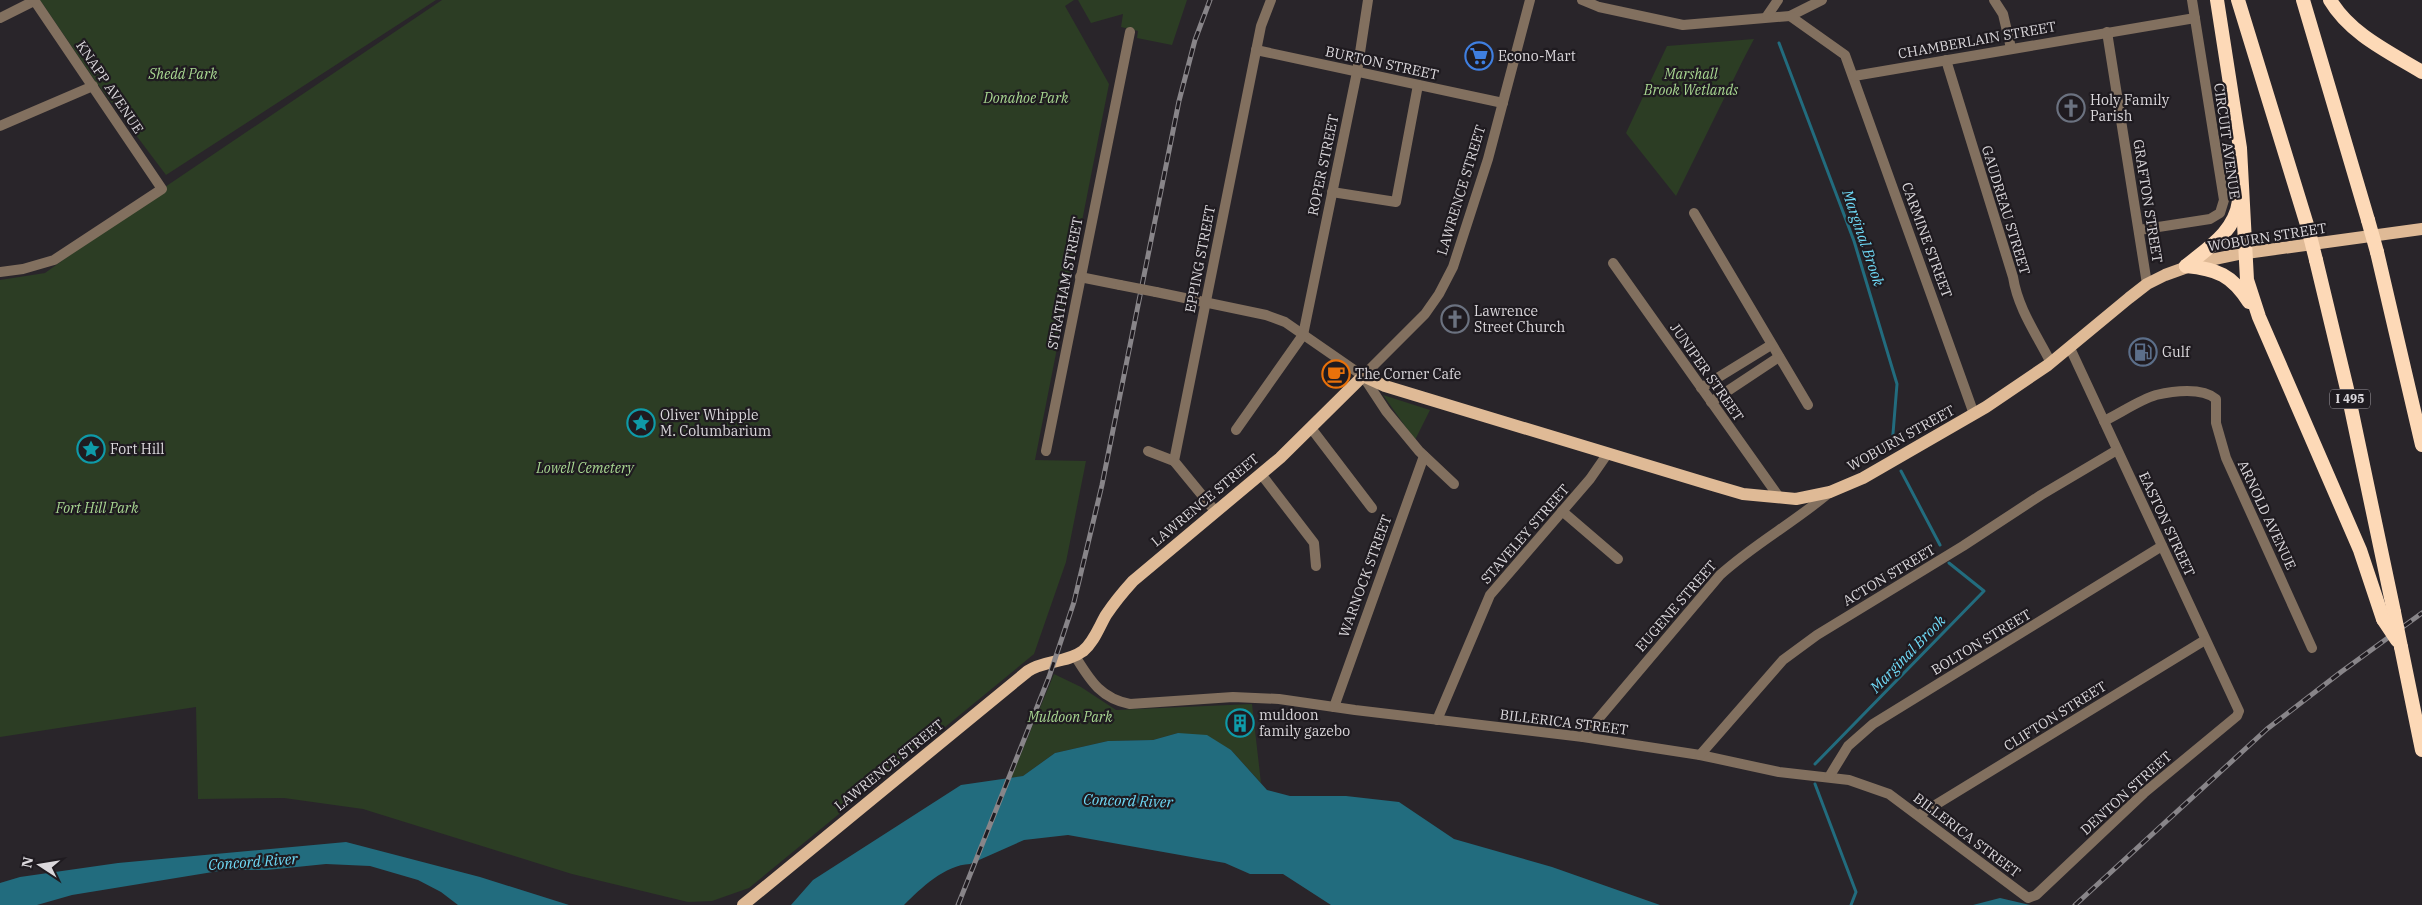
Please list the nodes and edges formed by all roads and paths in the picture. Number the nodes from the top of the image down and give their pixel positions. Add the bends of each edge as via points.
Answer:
1 (34, 0) edge
2 (1271, 0) edge
3 (1368, 0) edge
4 (1530, 0) edge
5 (1582, 0) edge
6 (1778, 0) edge
7 (1822, 0) edge
8 (1994, 0) edge
9 (2192, 0) edge
10 (2217, 0) edge
11 (2238, 0) edge
12 (2302, 0) edge
13 (2330, 0) edge
14 (1767, 16) junction
15 (1790, 16) junction
16 (0, 18) edge
17 (2194, 18) junction
18 (1130, 32) dead end
19 (2107, 32) junction
20 (2012, 48) junction
21 (1256, 50) junction
22 (1946, 60) junction
23 (1357, 72) junction
24 (2422, 72) edge
25 (1854, 76) junction
26 (1418, 85) junction
27 (93, 86) junction
28 (1503, 103) junction
29 (0, 126) edge
30 (2242, 183) junction
31 (1332, 192) junction
32 (1694, 213) dead end
33 (2422, 229) edge
34 (2139, 230) junction
35 (2247, 253) junction
36 (1613, 263) dead end
37 (2186, 266) junction
38 (0, 272) edge
39 (1080, 277) junction
40 (2147, 284) junction
41 (1206, 303) junction
42 (2259, 316) junction
43 (1304, 335) junction
44 (1772, 345) junction
45 (2070, 348) junction
46 (1779, 357) junction
47 (2051, 363) junction
48 (1363, 376) junction
49 (1701, 388) junction
50 (1710, 402) junction
51 (1808, 405) dead end
52 (1974, 414) junction
53 (2104, 421) junction
54 (1311, 428) junction
55 (1236, 430) dead end
56 (2422, 445) edge
57 (2117, 450) junction
58 (1046, 451) dead end
59 (1148, 451) dead end
60 (1608, 453) junction
61 (1424, 456) junction
62 (1174, 461) junction
63 (1261, 474) junction
64 (1454, 484) dead end
65 (1830, 492) junction
66 (1780, 497) junction
67 (1372, 508) dead end
68 (1215, 511) junction
69 (1562, 511) junction
70 (2162, 546) junction
71 (1618, 559) dead end
72 (1316, 566) dead end
73 (2389, 615) junction
74 (2205, 640) junction
75 (2312, 648) dead end
76 (1075, 656) junction
77 (1334, 707) junction
78 (2239, 711) joint
79 (1437, 720) junction
80 (1583, 736) junction
81 (2422, 750) edge
82 (1700, 755) junction
83 (1829, 777) junction
84 (1919, 815) junction
85 (2032, 897) joint
86 (743, 905) edge

1 - 16 street
1 - 27 street, KNAPP AVENUE
2 - 21 street, EPPING STREET via 1260,26
3 - 23 street, ROPER STREET
4 - 28 street, LAWRENCE STREET
5 - 14 street via 1683,25
6 - 14 street
7 - 15 street
8 - 20 street via 2003,14
9 - 17 street, CIRCUIT AVENUE
10 - 30 highway via 2237,124
11 - 73 highway, I 495, bridge via 2308,228 2348,389
12 - 56 highway, bridge via 2377,252
13 - 24 highway via 2353,28
14 - 15 street
15 - 25 street via 1845,55
17 - 19 street, CHAMBERLAIN STREET
17 - 34 street, CIRCUIT AVENUE via 2224,200 2220,213 2210,219
18 - 39 street, STRATHAM STREET
19 - 20 street, CHAMBERLAIN STREET
19 - 34 street, GRAFTON STREET
20 - 22 street, CHAMBERLAIN STREET
21 - 23 street, BURTON STREET
21 - 41 street, EPPING STREET
22 - 25 street, CHAMBERLAIN STREET
22 - 47 street, GAUDREAU STREET via 2016,291
23 - 26 street, BURTON STREET
23 - 31 street, ROPER STREET
25 - 52 street, CARMINE STREET
26 - 28 street, BURTON STREET
26 - 31 street via 1396,202
27 - 29 street
27 - 38 street, KNAPP AVENUE via 162,189 54,260 31,268
28 - 48 street, LAWRENCE STREET via 1453,267 1425,314
30 - 35 highway
30 - 37 highway via 2239,205 2225,233
31 - 43 street, ROPER STREET
32 - 44 street
33 - 35 main road, WOBURN STREET
34 - 40 street, GRAFTON STREET
35 - 37 main road, WOBURN STREET
35 - 42 highway via 2247,280
36 - 49 street, JUNIPER STREET
37 - 40 main road, WOBURN STREET
37 - 42 highway via 2229,277
39 - 41 street, bridge
39 - 58 street, STRATHAM STREET
40 - 45 main road, WOBURN STREET
41 - 43 street via 1276,317
41 - 62 street, EPPING STREET
42 - 73 highway
43 - 48 street
43 - 55 street
44 - 46 street
44 - 49 street
45 - 47 main road, WOBURN STREET
45 - 53 street, EASTON STREET
46 - 50 street
46 - 51 street
47 - 52 main road, WOBURN STREET
48 - 54 main road, LAWRENCE STREET
48 - 60 main road, WOBURN STREET via 1429,400
48 - 61 street via 1386,411
49 - 50 street, JUNIPER STREET
50 - 66 street, JUNIPER STREET
52 - 65 main road, WOBURN STREET via 1863,478
53 - 57 street, EASTON STREET
53 - 75 street, ARNOLD AVENUE via 2156,395 2197,390 2216,399 2216,424 2226,458
54 - 63 main road, LAWRENCE STREET
54 - 67 street
57 - 70 street, EASTON STREET
57 - 82 street, ACTON STREET via 2040,494 1963,546 1817,634 1783,660
59 - 62 street
60 - 66 main road, WOBURN STREET via 1743,494
60 - 69 street, STAVELEY STREET
61 - 64 street
61 - 77 street, WARNOCK STREET
62 - 68 street
63 - 68 main road, LAWRENCE STREET
63 - 72 street via 1314,544
65 - 66 main road, WOBURN STREET via 1796,499
65 - 80 street, EUGENE STREET via 1805,514 1720,575
68 - 76 main road, LAWRENCE STREET via 1133,581 1114,603 1088,646
69 - 71 street
69 - 79 street, STAVELEY STREET via 1490,595
70 - 74 street, EASTON STREET
70 - 83 street, BOLTON STREET via 1873,724 1848,746
73 - 81 highway, I 495, bridge via 2402,647
74 - 78 street, EASTON STREET
74 - 84 street, CLIFTON STREET
76 - 77 street, BILLERICA STREET via 1093,686 1119,702 1145,704 1250,697
76 - 86 main road, LAWRENCE STREET via 1041,664 1021,676
77 - 79 street, BILLERICA STREET
78 - 85 street, DENTON STREET via 2144,793
79 - 80 street, BILLERICA STREET
80 - 82 street, BILLERICA STREET
82 - 83 street, BILLERICA STREET via 1779,772
83 - 84 street, BILLERICA STREET via 1873,786
84 - 85 street, BILLERICA STREET via 2019,892

